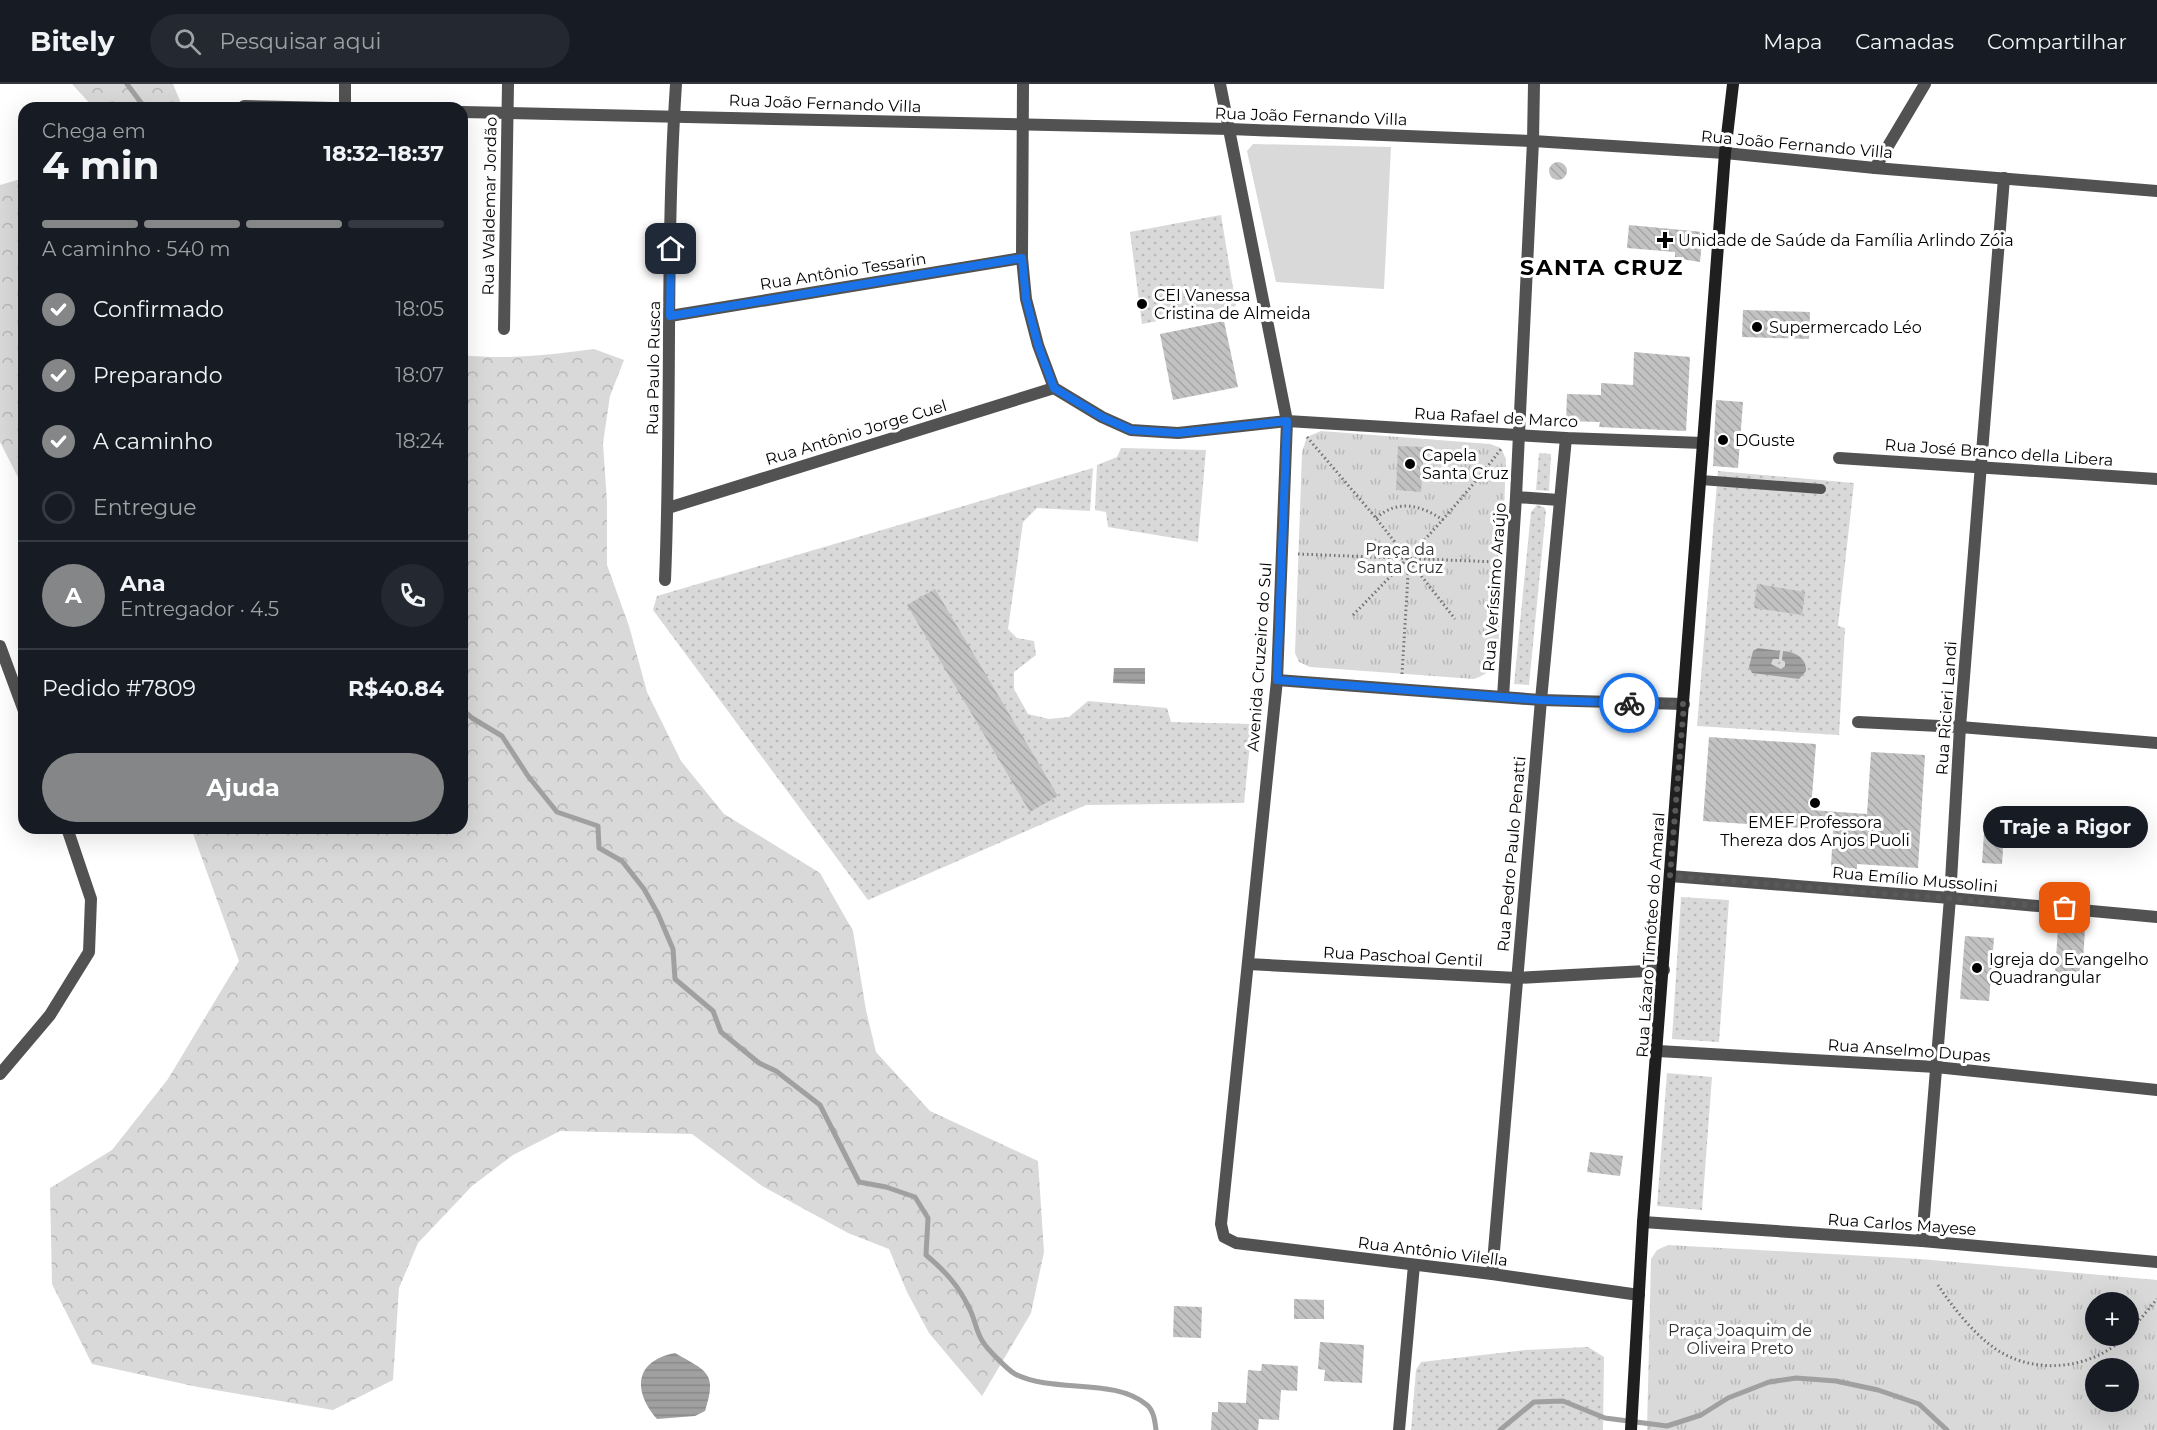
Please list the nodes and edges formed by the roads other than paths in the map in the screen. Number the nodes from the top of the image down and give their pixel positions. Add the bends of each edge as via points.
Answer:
1 (345, 84) edge
2 (508, 84) edge
3 (676, 84) edge
4 (1023, 84) edge
5 (1220, 84) edge
6 (1534, 84) edge
7 (1733, 84) edge
8 (1925, 84) edge
9 (345, 102) edge
10 (468, 112) edge
11 (507, 113) junction
12 (674, 116) junction
13 (1022, 125) junction
14 (1230, 129) junction
15 (1533, 141) junction
16 (1725, 153) junction
17 (1875, 168) junction
18 (2004, 178) junction
19 (2157, 191) edge
20 (1022, 258) junction
21 (670, 316) junction
22 (504, 329) dead end
23 (1054, 388) junction
24 (1287, 421) junction
25 (1518, 435) junction
26 (1566, 438) junction
27 (1703, 443) junction
28 (1839, 458) dead end
29 (1980, 466) junction
30 (2157, 479) edge
31 (1701, 480) junction
32 (1821, 489) dead end
33 (1516, 497) junction
34 (1559, 500) junction
35 (668, 508) junction
36 (665, 580) dead end
37 (0, 646) edge
38 (1277, 680) junction
39 (18, 695) edge
40 (1503, 697) junction
41 (1541, 700) junction
42 (1684, 704) junction
43 (1858, 722) dead end
44 (1960, 728) junction
45 (2157, 743) edge
46 (69, 834) edge
47 (1670, 876) junction
48 (1950, 898) junction
49 (2157, 917) edge
50 (1248, 964) junction
51 (1664, 970) junction
52 (1517, 978) junction
53 (1658, 1051) junction
54 (1936, 1067) junction
55 (0, 1074) edge
56 (2157, 1090) edge
57 (1644, 1222) junction
58 (1224, 1237) joint
59 (1922, 1241) junction
60 (2157, 1262) edge
61 (1414, 1265) junction
62 (1492, 1274) junction
63 (1639, 1295) junction
64 (1399, 1430) edge
65 (1631, 1430) edge

1 - 9 street
2 - 11 street, Rua Waldemar Jordão
3 - 12 street, Rua Paulo Rusca
4 - 13 street
5 - 14 street, Avenida Cruzeiro do Sul
6 - 15 street, Rua Veríssimo Araújo
7 - 16 main road, Rua Lázaro Timóteo do Amaral
8 - 17 street
10 - 11 street, Rua João Fernando Villa
11 - 12 street, Rua João Fernando Villa
11 - 22 street, Rua Waldemar Jordão
12 - 13 street, Rua João Fernando Villa
12 - 21 street, Rua Paulo Rusca
13 - 14 street, Rua João Fernando Villa
13 - 20 street
14 - 15 street, Rua João Fernando Villa
14 - 24 street, Avenida Cruzeiro do Sul
15 - 16 street, Rua João Fernando Villa
15 - 25 street, Rua Veríssimo Araújo
16 - 17 street, Rua João Fernando Villa
16 - 27 main road, Rua Lázaro Timóteo do Amaral
17 - 18 street, Rua João Fernando Villa
18 - 19 street, Rua João Fernando Villa
18 - 29 street, Rua Ricieri Landi
20 - 21 street, Rua Antônio Tessarin
20 - 23 street via 1026,299
21 - 35 street, Rua Paulo Rusca
23 - 24 street, Rua Rafael de Marco via 1131,430 1178,433
23 - 35 street, Rua Antônio Jorge Cuel
24 - 25 street, Rua Rafael de Marco
24 - 38 street, Avenida Cruzeiro do Sul
25 - 26 street, Rua Rafael de Marco
25 - 33 street, Rua Veríssimo Araújo
26 - 27 street, Rua Rafael de Marco
26 - 34 street, Rua Pedro Paulo Penatti
27 - 31 main road, Rua Lázaro Timóteo do Amaral
28 - 29 street, Rua José Branco della Libera
29 - 30 street, Rua José Branco della Libera
29 - 44 street, Rua Ricieri Landi
31 - 32 lane
31 - 42 main road, Rua Lázaro Timóteo do Amaral
33 - 34 street
33 - 40 street, Rua Veríssimo Araújo
34 - 41 street, Rua Pedro Paulo Penatti
35 - 36 street, Rua Paulo Rusca
37 - 39 street
38 - 40 street
38 - 50 street, Avenida Cruzeiro do Sul
40 - 41 street
41 - 42 street
41 - 52 street, Rua Pedro Paulo Penatti
42 - 47 main road, Rua Lázaro Timóteo do Amaral
43 - 44 street
44 - 45 street
44 - 48 street, Rua Ricieri Landi
46 - 55 street via 90,899 89,952 50,1015
47 - 48 street, Rua Emílio Mussolini
47 - 51 main road, Rua Lázaro Timóteo do Amaral
48 - 49 street, Rua Emílio Mussolini
48 - 54 street, Rua Ricieri Landi
50 - 52 street, Rua Paschoal Gentil
50 - 58 street, Avenida Cruzeiro do Sul via 1221,1224
51 - 52 street, Rua Paschoal Gentil
51 - 53 main road, Rua Lázaro Timóteo do Amaral
52 - 62 street, Rua Pedro Paulo Penatti
53 - 54 street, Rua Anselmo Dupas
53 - 57 main road, Rua Lázaro Timóteo do Amaral
54 - 56 street, Rua Anselmo Dupas
54 - 59 street, Rua Ricieri Landi
57 - 59 street, Rua Carlos Mayese
57 - 63 main road, Rua Lázaro Timóteo do Amaral
58 - 61 street, Rua Antônio Vilella via 1236,1243
59 - 60 street, Rua Carlos Mayese
61 - 62 street, Rua Antônio Vilella
61 - 64 street
62 - 63 street, Rua Antônio Vilella
63 - 65 main road, Rua Lázaro Timóteo do Amaral

